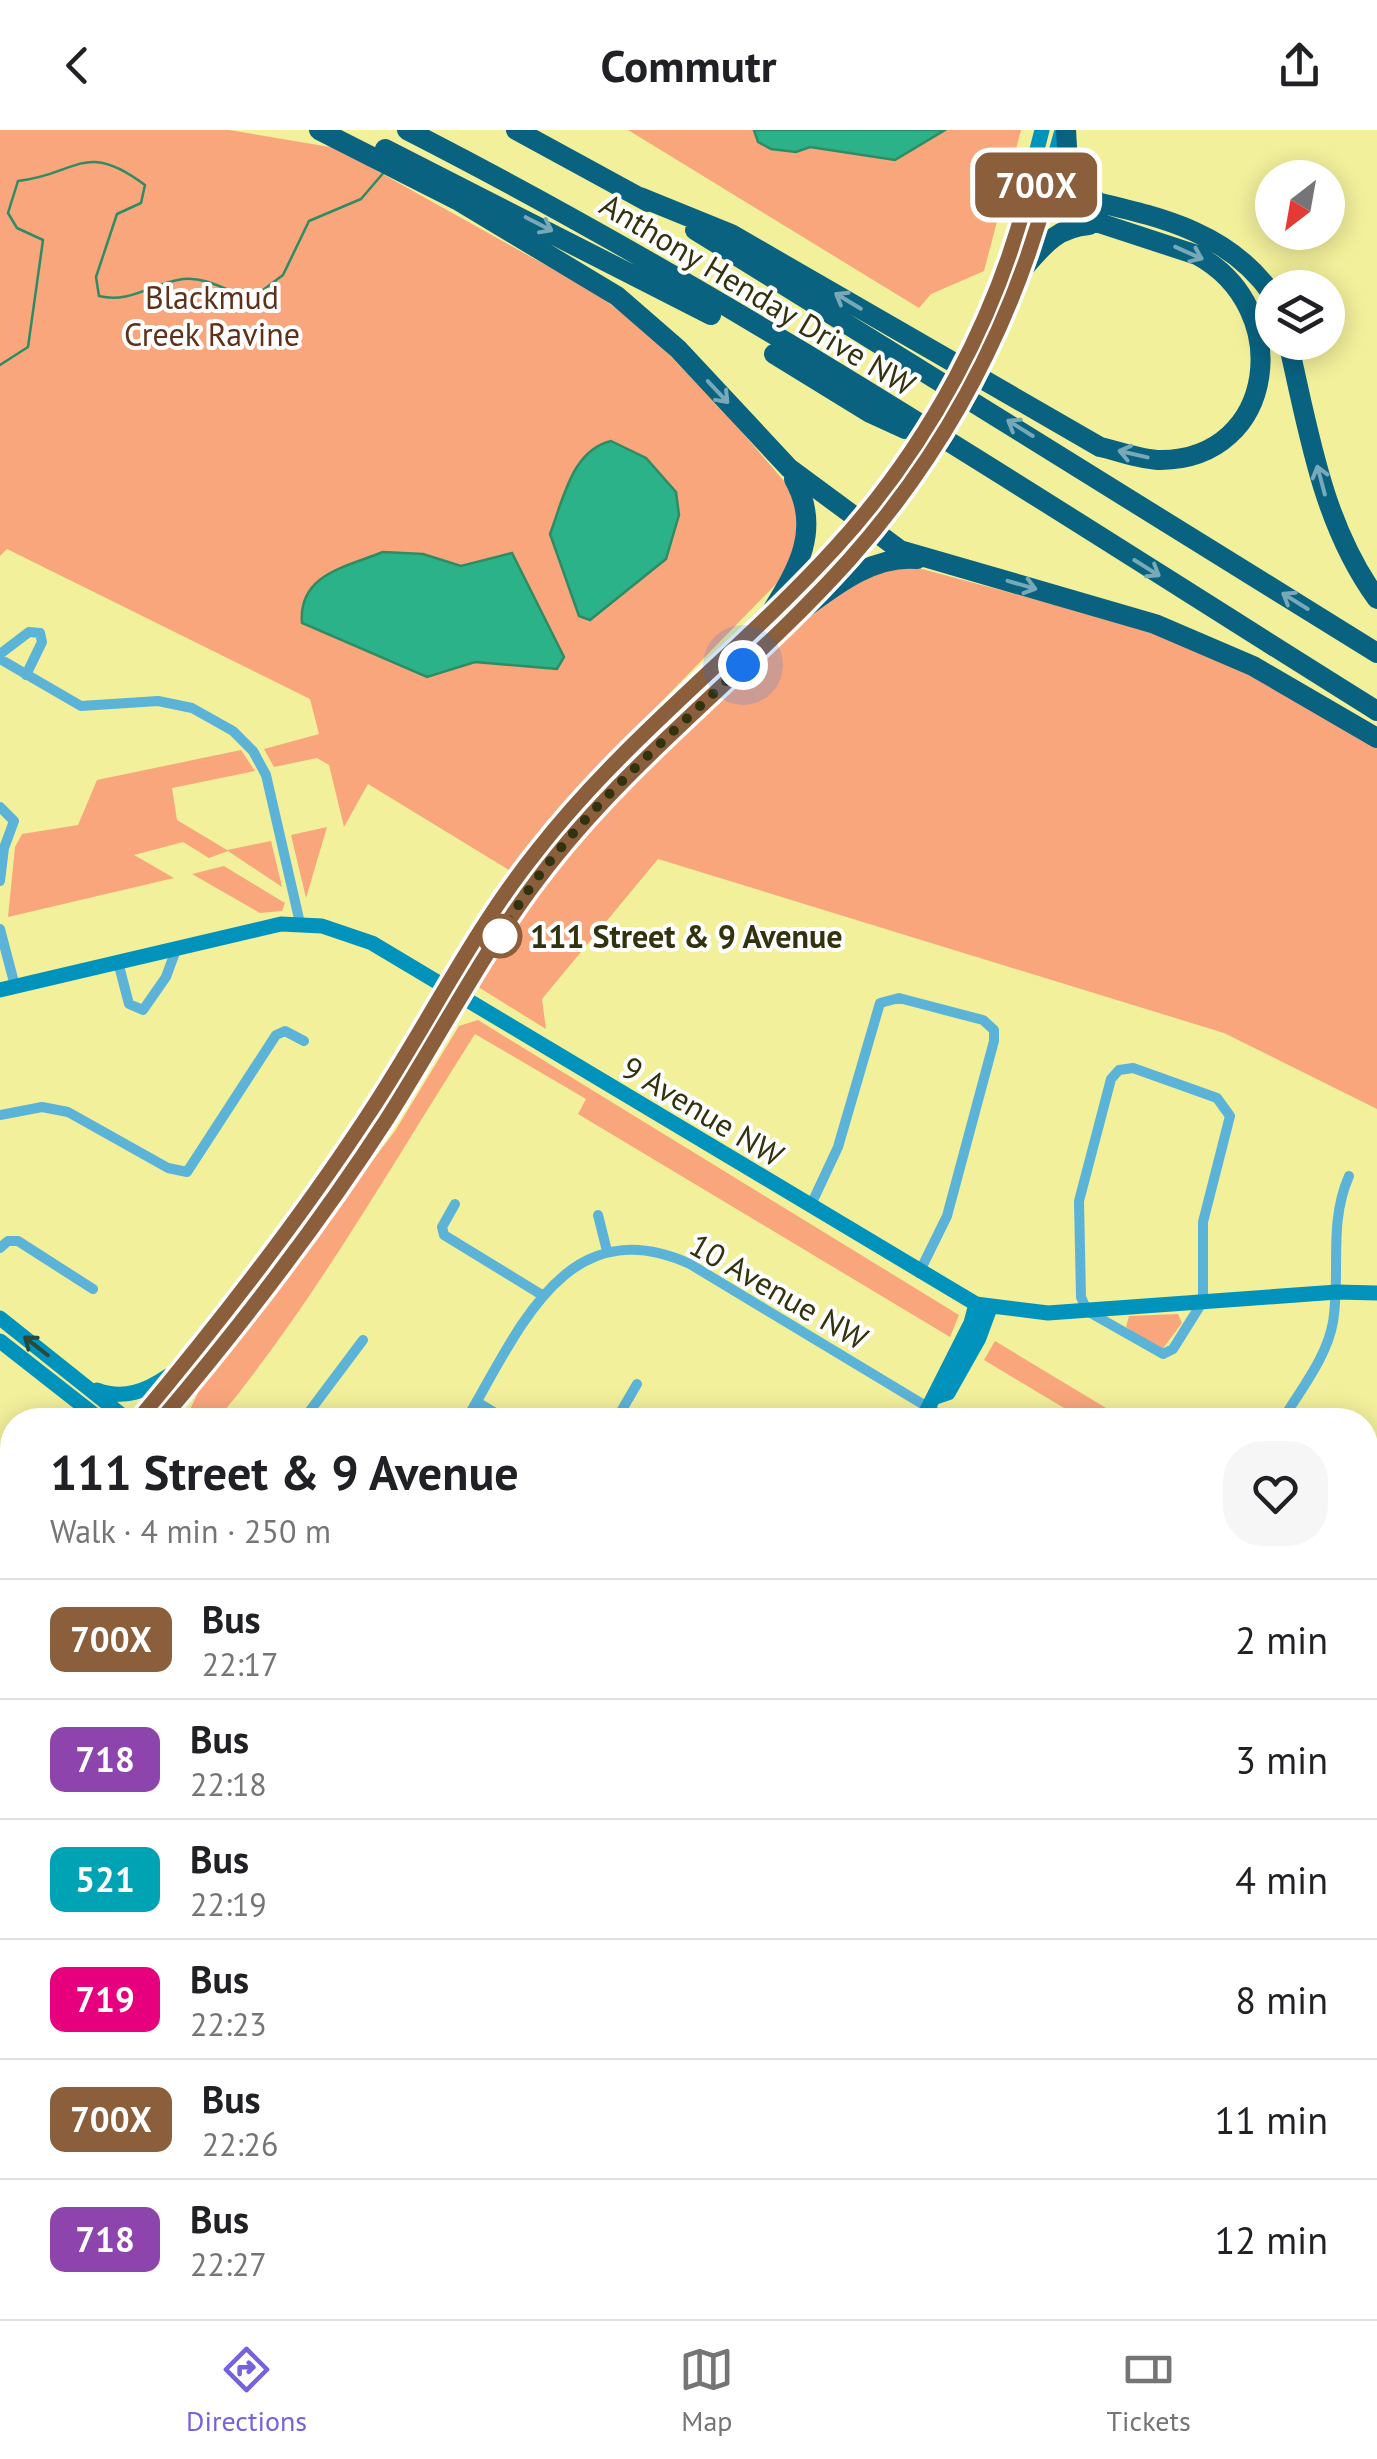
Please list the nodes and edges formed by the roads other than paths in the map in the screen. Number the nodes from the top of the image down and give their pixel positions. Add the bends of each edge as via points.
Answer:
1 (318, 130) edge
2 (407, 130) edge
3 (516, 130) edge
4 (1042, 130) edge
5 (1064, 130) edge
6 (345, 134) edge
7 (447, 186) junction
8 (1037, 195) junction
9 (640, 197) junction
10 (1097, 202) junction
11 (1096, 224) junction
12 (1024, 268) junction
13 (1255, 272) edge
14 (1292, 360) edge
15 (975, 460) junction
16 (789, 468) junction
17 (865, 528) junction
18 (928, 560) junction
19 (1377, 599) edge
20 (770, 614) junction
21 (795, 615) junction
22 (1377, 654) edge
23 (0, 656) edge
24 (26, 675) junction
25 (1377, 711) edge
26 (1377, 738) edge
27 (1, 809) edge
28 (0, 881) edge
29 (300, 924) junction
30 (0, 929) edge
31 (177, 947) junction
32 (118, 962) junction
33 (8, 988) edge
34 (447, 988) junction
35 (462, 998) junction
36 (304, 1041) dead end
37 (0, 1115) edge
38 (1349, 1176) dead end
39 (455, 1204) dead end
40 (810, 1208) junction
41 (598, 1215) dead end
42 (4, 1244) edge
43 (607, 1251) junction
44 (919, 1273) junction
45 (93, 1288) dead end
46 (1337, 1292) junction
47 (1377, 1293) edge
48 (542, 1295) junction
49 (1203, 1300) junction
50 (983, 1306) junction
51 (1087, 1311) junction
52 (0, 1318) edge
53 (363, 1340) dead end
54 (0, 1341) edge
55 (184, 1365) junction
56 (71, 1374) junction
57 (200, 1374) junction
58 (52, 1382) junction
59 (637, 1384) dead end
60 (477, 1402) junction
61 (74, 1408) edge
62 (86, 1408) edge
63 (113, 1408) edge
64 (148, 1408) edge
65 (171, 1408) edge
66 (185, 1408) edge
67 (312, 1408) edge
68 (473, 1408) edge
69 (487, 1408) edge
70 (623, 1408) edge
71 (929, 1408) edge
72 (1290, 1408) edge

1 - 6 highway
2 - 15 highway, Anthony Henday Drive NW via 627,250
3 - 9 highway, Anthony Henday Drive NW
4 - 8 main road
5 - 8 main road
5 - 10 highway via 1068,164
6 - 7 highway
7 -> 15 highway via 715,317 870,413
7 -> 16 highway via 617,296 678,349
8 - 10 highway
8 - 11 highway
8 - 12 main road
8 - 17 main road, bridge via 946,395
11 -> 9 highway via 1218,266 1249,306 1262,346 1253,403 1206,448 1160,460 1100,446 731,234
22 -> 9 highway, Anthony Henday Drive NW
10 - 13 highway via 1196,229
11 - 12 highway via 1052,236
12 - 17 main road, bridge via 992,348 940,442
19 -> 14 highway via 1354,568 1330,514
15 -> 25 highway, Anthony Henday Drive NW
16 - 17 highway
16 - 20 highway via 807,501 808,538
17 - 18 highway
17 - 20 main road
17 - 21 main road
18 - 21 highway via 905,558 861,570
18 -> 26 highway via 1155,624 1253,666
20 - 34 main road via 560,822 488,918
21 - 35 main road via 596,810 536,880
23 - 24 street
23 - 24 street via 29,632 40,633
24 - 29 street via 81,706 146,700 181,705 243,740 266,775
27 - 28 street via 14,823
29 - 31 main road
29 - 34 main road, 9 Avenue NW via 364,939
30 - 33 street
31 - 32 main road
31 - 32 street via 143,1010 130,1006
32 - 33 main road
34 - 35 main road, 9 Avenue NW
34 - 55 main road via 328,1175
35 - 40 main road, 9 Avenue NW
35 - 57 main road via 342,1186
36 - 37 street via 285,1031 276,1035 197,1163 182,1172 68,1112 42,1107
38 - 46 street via 1335,1223
39 - 48 street via 444,1235
40 - 44 main road, 9 Avenue NW
40 - 44 street via 834,1158 874,1012 883,1000 900,998 979,1018 994,1030 951,1202
41 - 43 street
42 - 45 street via 22,1242
43 - 48 street via 568,1271
43 - 71 street, 10 Avenue NW via 654,1251 690,1264
44 - 50 main road, 9 Avenue NW
46 - 47 main road, 9 Avenue NW
46 - 49 main road, 9 Avenue NW
46 - 72 street via 1326,1347
48 - 60 street
49 - 51 main road, 9 Avenue NW
49 - 51 street via 1173,1349 1163,1354
49 - 51 street via 1203,1222 1228,1106 1133,1068 1111,1079 1078,1201
50 - 51 main road, 9 Avenue NW
50 - 71 main road via 982,1333 948,1393
56 -> 52 main road
53 - 67 street
54 - 58 main road
55 - 56 main road via 129,1395 101,1392
55 - 64 main road
56 - 63 main road
57 - 65 main road
57 - 66 main road
58 - 61 main road
58 - 62 main road
59 - 70 street
60 - 68 street
60 - 69 street

